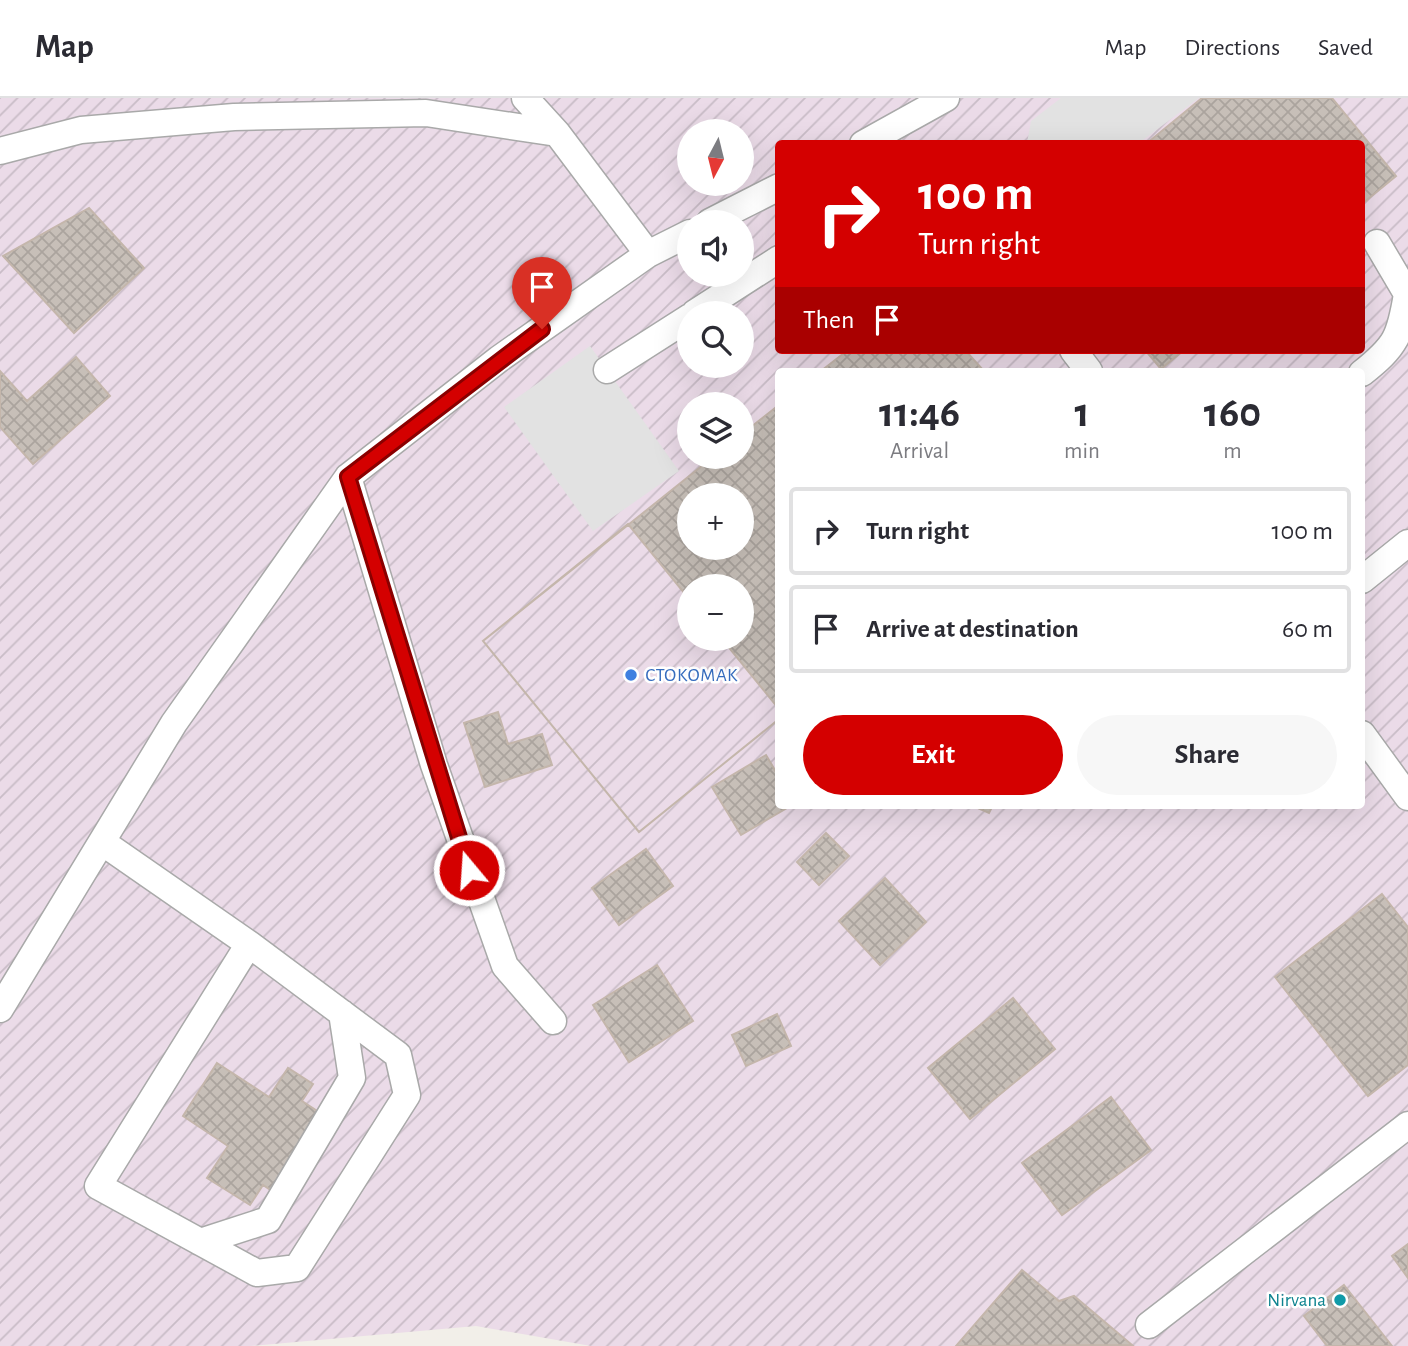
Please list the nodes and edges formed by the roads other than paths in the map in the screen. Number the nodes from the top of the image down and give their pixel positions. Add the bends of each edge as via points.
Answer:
1 (525, 98) edge
2 (946, 98) edge
3 (556, 133) junction
4 (903, 135) edge
5 (881, 140) edge
6 (0, 151) edge
7 (775, 189) edge
8 (734, 210) edge
9 (677, 240) edge
10 (1377, 243) dead end
11 (648, 254) junction
12 (775, 262) edge
13 (714, 301) edge
14 (677, 325) edge
15 (1076, 354) edge
16 (1087, 368) edge
17 (607, 370) dead end
18 (1365, 370) edge
19 (348, 477) junction
20 (1408, 543) edge
21 (1365, 578) edge
22 (1365, 738) edge
23 (1408, 797) edge
24 (102, 842) junction
25 (249, 944) junction
26 (0, 1010) edge
27 (342, 1013) junction
28 (553, 1021) dead end
29 (1408, 1125) edge
30 (200, 1242) junction
31 (1149, 1325) dead end

1 - 3 street
2 - 4 street
3 - 6 street via 426,113 234,117 81,130
3 - 11 street
4 - 5 street
7 - 8 street
9 - 11 street
10 - 18 street via 1407,294 1402,326 1388,351
11 - 19 street via 499,359
12 - 13 street
14 - 17 street
15 - 16 street
19 - 24 street via 174,723
19 - 28 street via 434,765 505,966
20 - 21 street
22 - 23 street
24 - 25 street
24 - 26 street
25 - 27 street
25 - 30 street via 98,1186
27 - 30 street via 352,1078 268,1220
27 - 30 street via 398,1055 407,1095 297,1268 257,1273
29 - 31 street

